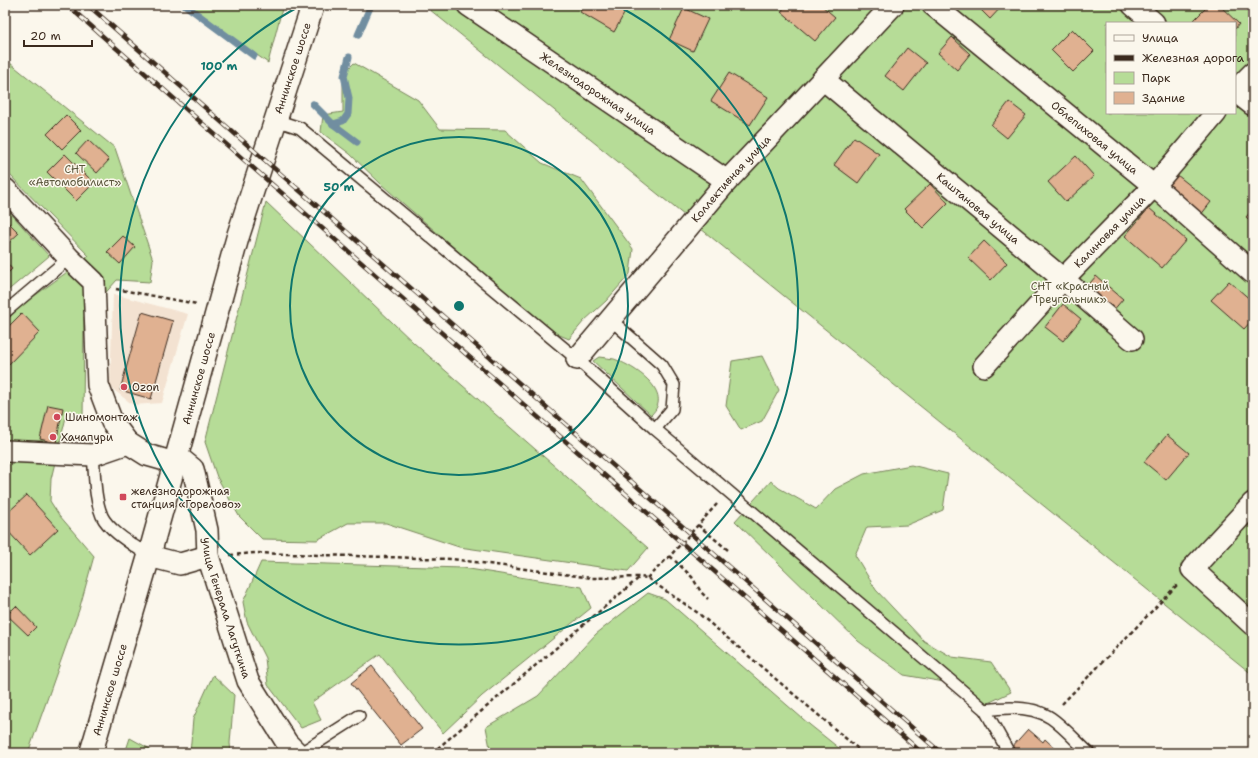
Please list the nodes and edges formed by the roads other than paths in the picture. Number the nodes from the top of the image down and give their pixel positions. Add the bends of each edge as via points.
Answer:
1 (313, 5) edge
2 (468, 5) edge
3 (893, 5) edge
4 (932, 5) edge
5 (1133, 5) edge
6 (1153, 22) edge
7 (1253, 73) edge
8 (823, 79) junction
9 (1236, 90) edge
10 (1236, 92) edge
11 (1253, 105) edge
12 (1215, 114) edge
13 (276, 120) junction
14 (727, 181) junction
15 (1154, 186) junction
16 (5, 189) edge
17 (68, 258) junction
18 (1253, 273) edge
19 (1063, 280) junction
20 (5, 312) edge
21 (611, 320) junction
22 (1132, 339) dead end
23 (577, 360) junction
24 (984, 366) dead end
25 (655, 429) junction
26 (128, 443) junction
27 (5, 451) edge
28 (94, 455) junction
29 (176, 460) junction
30 (1253, 504) edge
31 (149, 556) junction
32 (208, 556) junction
33 (1253, 625) edge
34 (984, 710) junction
35 (359, 716) dead end
36 (91, 753) edge
37 (297, 753) edge
38 (300, 753) edge
39 (1009, 753) edge
40 (1089, 753) edge

1 - 13 main road, Аннинское шоссе
2 - 14 street, Железнодорожная улица
3 - 8 street, Коллективная улица
4 - 15 street, Облепиховая улица
5 - 6 street
7 - 9 street
8 - 14 street, Коллективная улица
8 - 19 street, Каштановая улица
10 - 11 street
12 - 15 street, Калиновая улица
13 - 23 lane via 300,128
13 - 29 main road, Аннинское шоссе via 238,236
14 - 21 street, Коллективная улица
15 - 18 street, Облепиховая улица
15 - 19 street, Калиновая улица
16 - 17 street
17 - 20 lane
17 - 26 street via 94,282 98,385 112,422
19 - 22 street, Каштановая улица
19 - 24 street, Калиновая улица
21 - 23 street, Коллективная улица
21 - 25 lane via 662,365 674,386 672,409
23 - 25 lane
25 - 34 lane
26 - 28 street
26 - 29 street via 147,455
27 - 28 street
28 - 31 lane via 98,499 103,517 112,529
29 - 31 main road, Аннинское шоссе
29 - 32 street, улица Генерала Лагуткина via 193,469 207,530
30 - 33 street via 1192,569
31 - 32 street via 180,564
31 - 36 main road, Аннинское шоссе
32 - 37 street, улица Генерала Лагуткина via 248,681 287,742
34 - 39 lane
34 - 40 lane via 1006,707 1033,711 1050,717
35 - 38 lane

